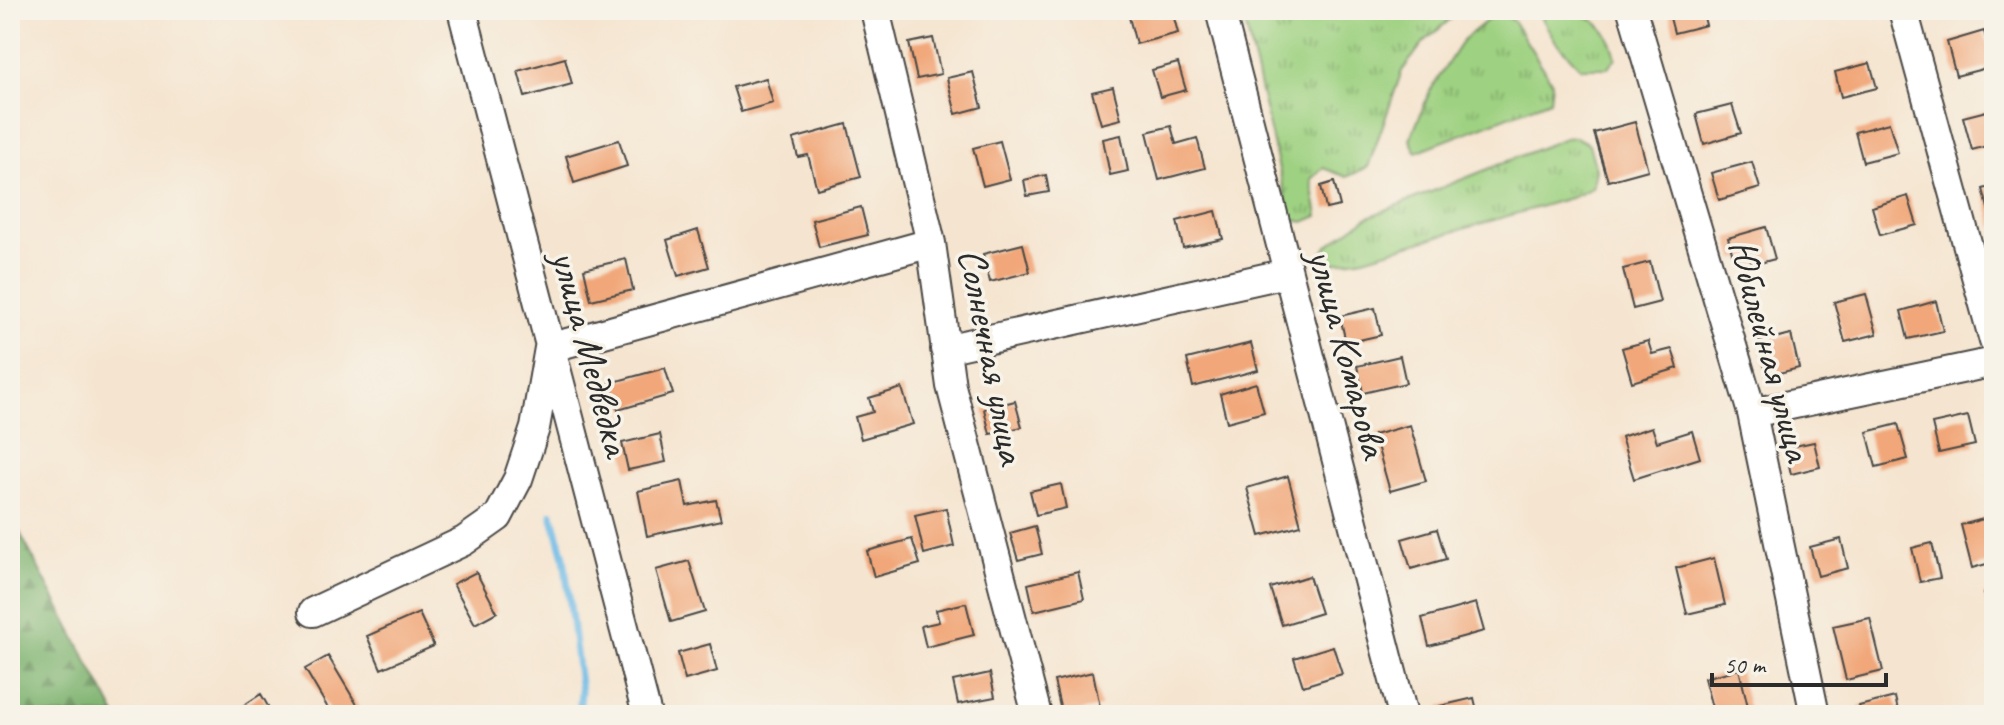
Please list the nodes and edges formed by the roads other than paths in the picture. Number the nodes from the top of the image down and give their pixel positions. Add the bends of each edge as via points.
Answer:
1 (462, 10) edge
2 (875, 10) edge
3 (1220, 10) edge
4 (1632, 10) edge
5 (1903, 10) edge
6 (931, 243) junction
7 (1287, 273) junction
8 (1994, 341) edge
9 (549, 348) junction
10 (945, 349) junction
11 (1994, 362) edge
12 (1752, 413) junction
13 (313, 612) dead end
14 (647, 715) edge
15 (1037, 715) edge
16 (1403, 715) edge
17 (1815, 715) edge

1 - 9 street, улица Медведка
2 - 6 street, Солнечная улица
3 - 7 street, улица Комарова
4 - 12 street, Юбилейная улица
5 - 8 street
6 - 9 street
6 - 10 street, Солнечная улица
7 - 10 street
7 - 16 street, улица Комарова
9 - 13 street via 535,428 498,517 464,541
9 - 14 street, улица Медведка
10 - 15 street, Солнечная улица
11 - 12 street
12 - 17 street, Юбилейная улица

